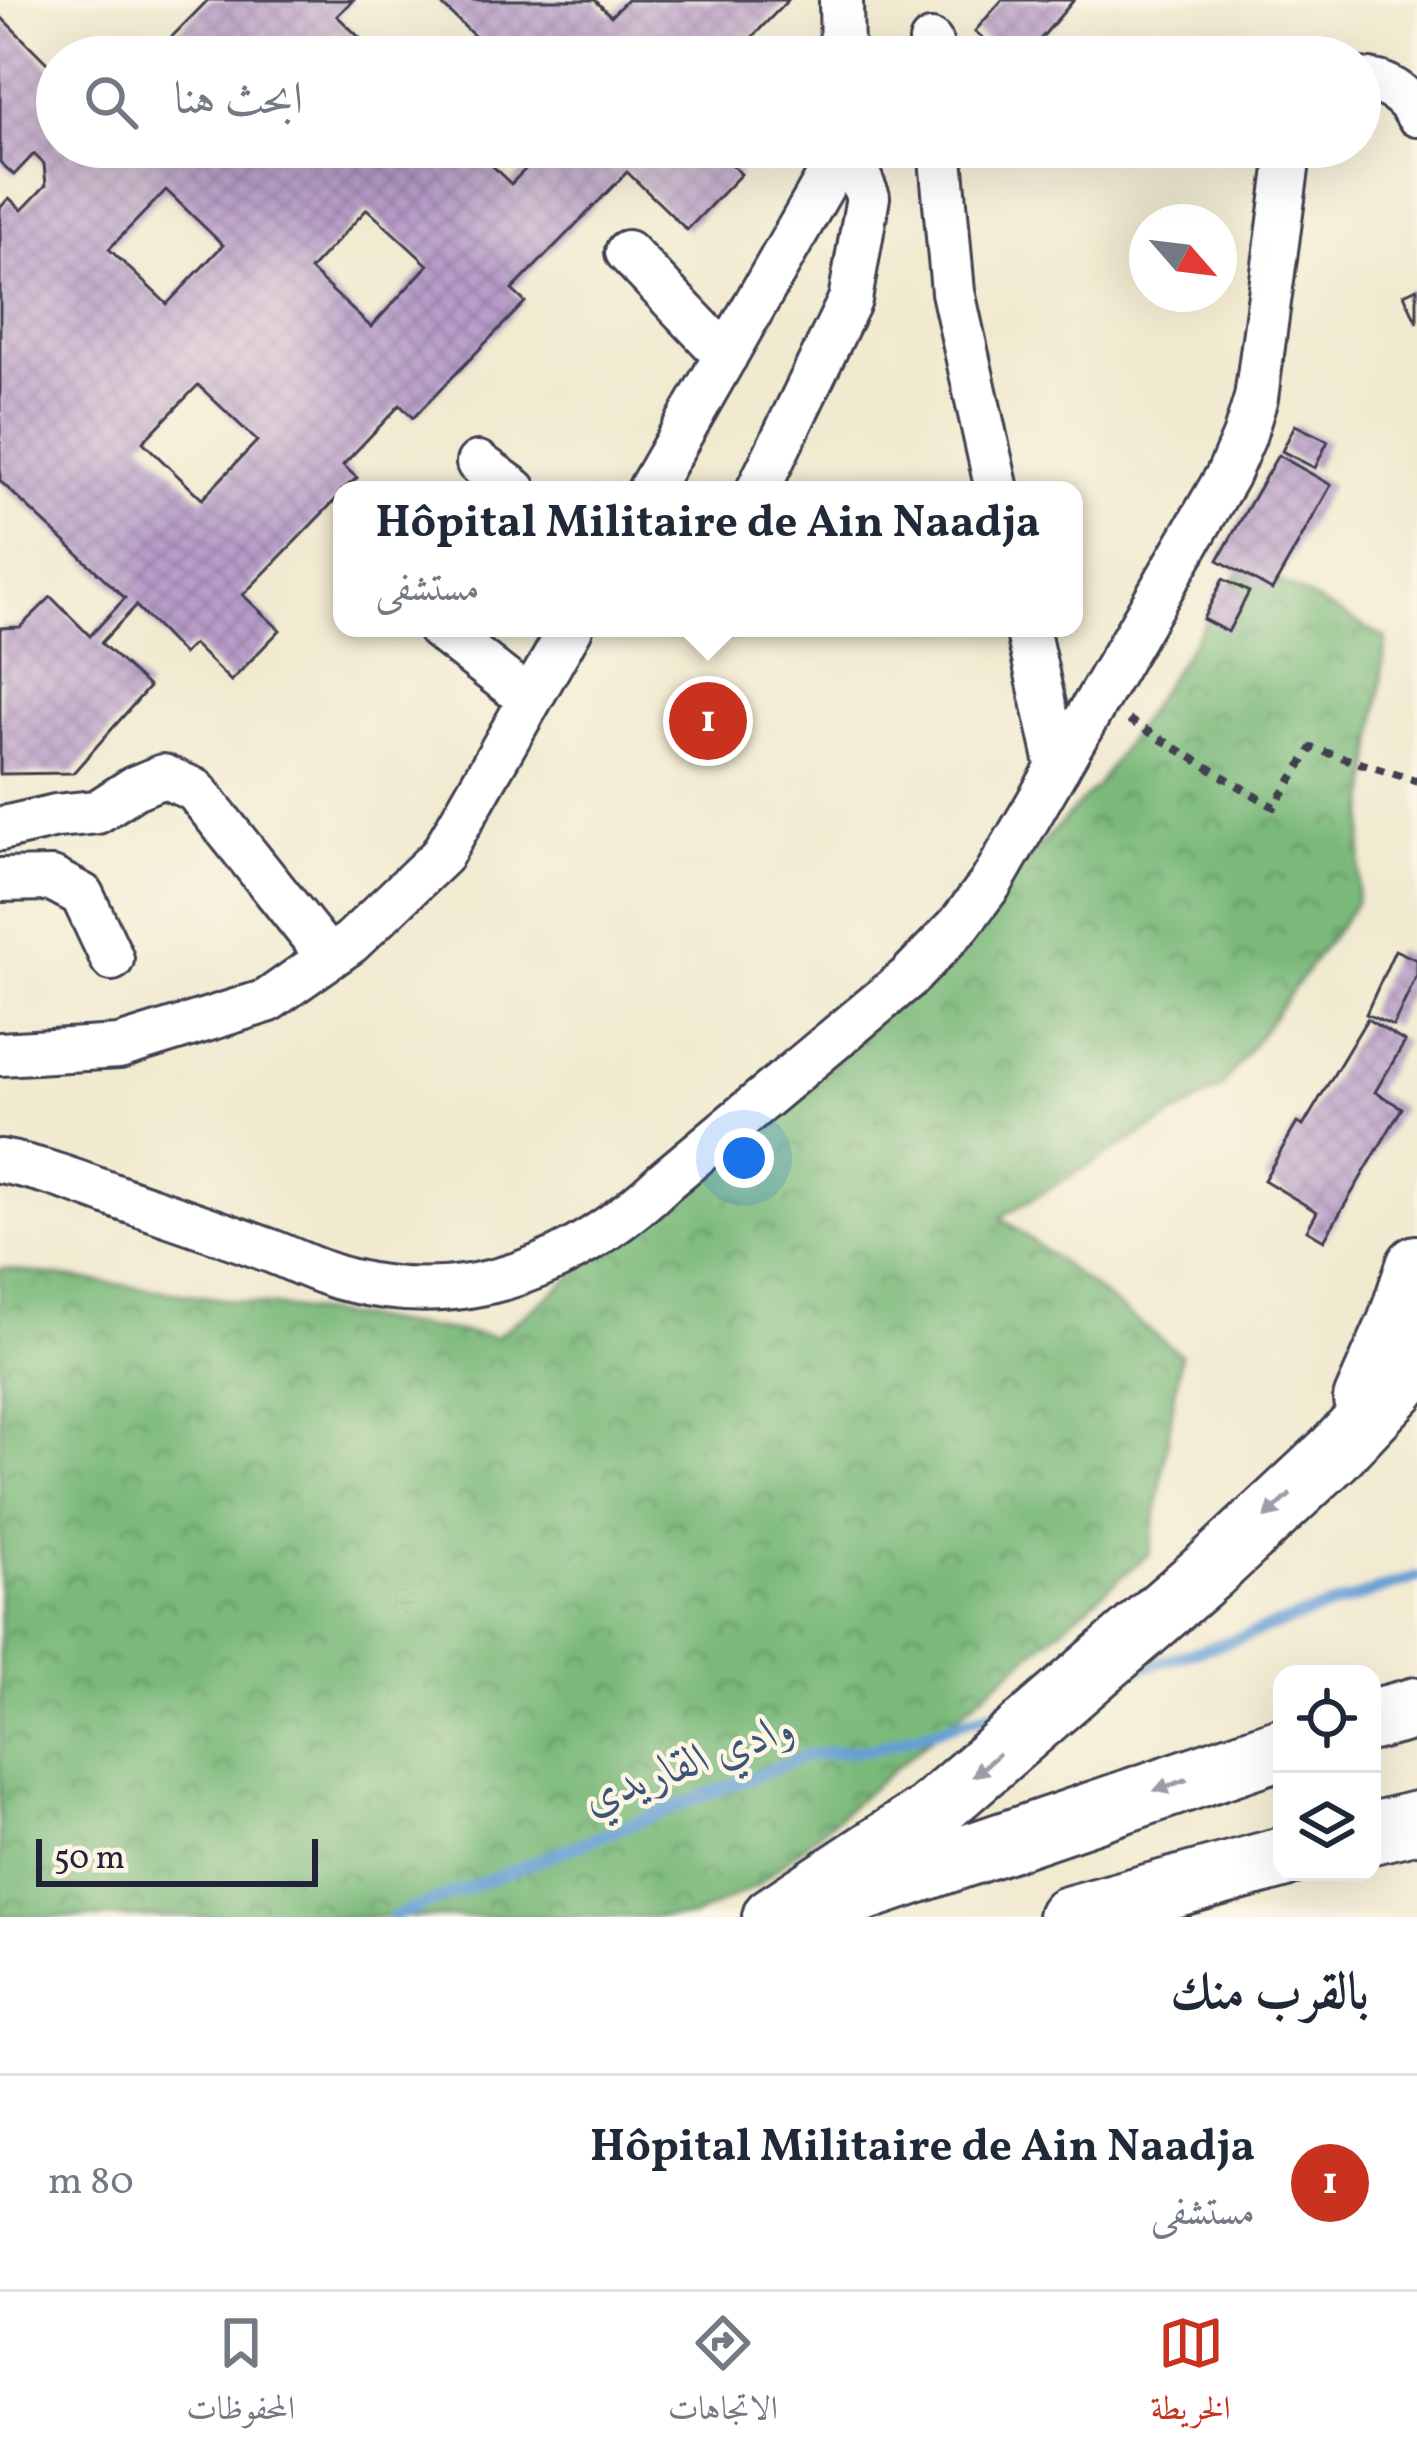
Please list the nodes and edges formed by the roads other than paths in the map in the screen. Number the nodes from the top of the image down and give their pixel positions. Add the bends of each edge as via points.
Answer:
1 (842, 0) edge
2 (842, 36) edge
3 (1381, 85) edge
4 (1417, 116) edge
5 (830, 168) edge
6 (856, 168) edge
7 (942, 168) edge
8 (1287, 168) edge
9 (627, 252) dead end
10 (726, 356) junction
11 (478, 463) dead end
12 (503, 481) edge
13 (655, 481) edge
14 (762, 481) edge
15 (995, 481) edge
16 (449, 637) edge
17 (566, 637) edge
18 (1030, 637) edge
19 (530, 700) junction
20 (1058, 768) junction
21 (0, 830) edge
22 (0, 880) edge
23 (329, 958) junction
24 (112, 959) dead end
25 (0, 1054) edge
26 (0, 1161) edge
27 (1417, 1266) edge
28 (1417, 1361) edge
29 (1334, 1454) junction
30 (1417, 1708) edge
31 (1381, 1718) edge
32 (1273, 1751) edge
33 (1417, 1822) edge
34 (1381, 1831) edge
35 (1273, 1860) edge
36 (772, 1917) edge
37 (784, 1917) edge
38 (1068, 1917) edge

1 - 2 lane
3 - 4 lane
5 - 10 lane
6 - 14 lane via 868,197 850,300
7 - 15 lane via 953,292
8 - 20 lane via 1263,358 1244,437
9 - 10 lane
10 - 13 lane
11 - 12 lane
16 - 19 lane
17 - 19 lane
18 - 20 lane
19 - 23 lane via 441,856
20 - 26 lane via 991,883 909,977 624,1219 542,1267 447,1288 350,1281
21 - 23 lane via 97,812 163,776 195,790
22 - 24 lane via 52,879 82,895
23 - 25 lane via 267,1001 119,1047
27 - 29 highway via 1379,1368
28 - 29 highway
29 -> 36 highway via 929,1814
30 - 31 highway
32 -> 37 highway
33 - 34 highway
35 - 38 highway

